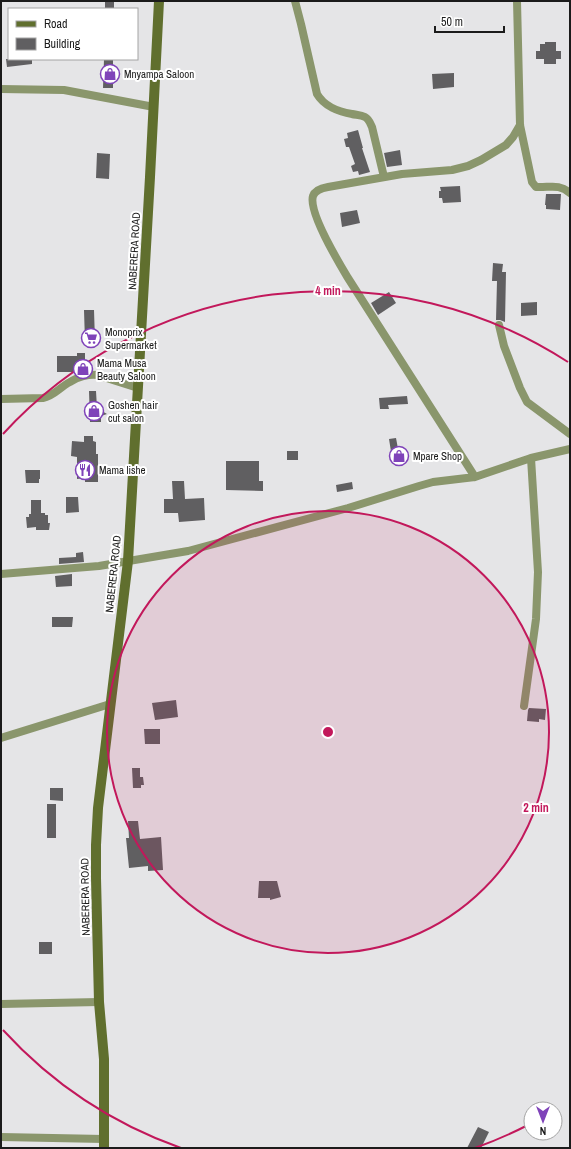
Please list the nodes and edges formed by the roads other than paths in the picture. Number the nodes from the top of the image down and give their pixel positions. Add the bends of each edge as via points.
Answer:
1 (159, 1) edge
2 (295, 1) edge
3 (517, 1) edge
4 (1, 89) edge
5 (154, 107) junction
6 (520, 125) junction
7 (384, 177) junction
8 (570, 193) edge
9 (499, 325) dead end
10 (138, 388) junction
11 (1, 399) edge
12 (570, 434) edge
13 (570, 449) edge
14 (530, 458) junction
15 (475, 476) junction
16 (128, 561) junction
17 (1, 574) edge
18 (110, 704) junction
19 (524, 706) dead end
20 (1, 738) edge
21 (99, 1002) junction
22 (1, 1004) edge
23 (1, 1137) edge
24 (104, 1143) edge

1 - 5 street, NABERERA ROAD
2 - 7 street via 317,94 323,102 333,108 368,119
3 - 6 street
4 - 5 street via 64,90
5 - 10 street, NABERERA ROAD
6 - 7 street via 506,145 468,166
6 - 8 street via 533,184 538,188 565,188
7 - 15 street via 320,189 313,196 313,208 348,278
9 - 12 street via 504,346 527,402
10 - 11 street via 91,375 75,379 49,397
10 - 16 street, NABERERA ROAD
13 - 14 street
14 - 15 street
14 - 19 street via 538,572 536,619
15 - 16 street via 433,482 188,551
16 - 17 street via 99,566
16 - 18 street, NABERERA ROAD
18 - 20 street
18 - 21 street, NABERERA ROAD via 96,845
21 - 22 street
21 - 24 street, NABERERA ROAD via 104,1059
23 - 24 street

